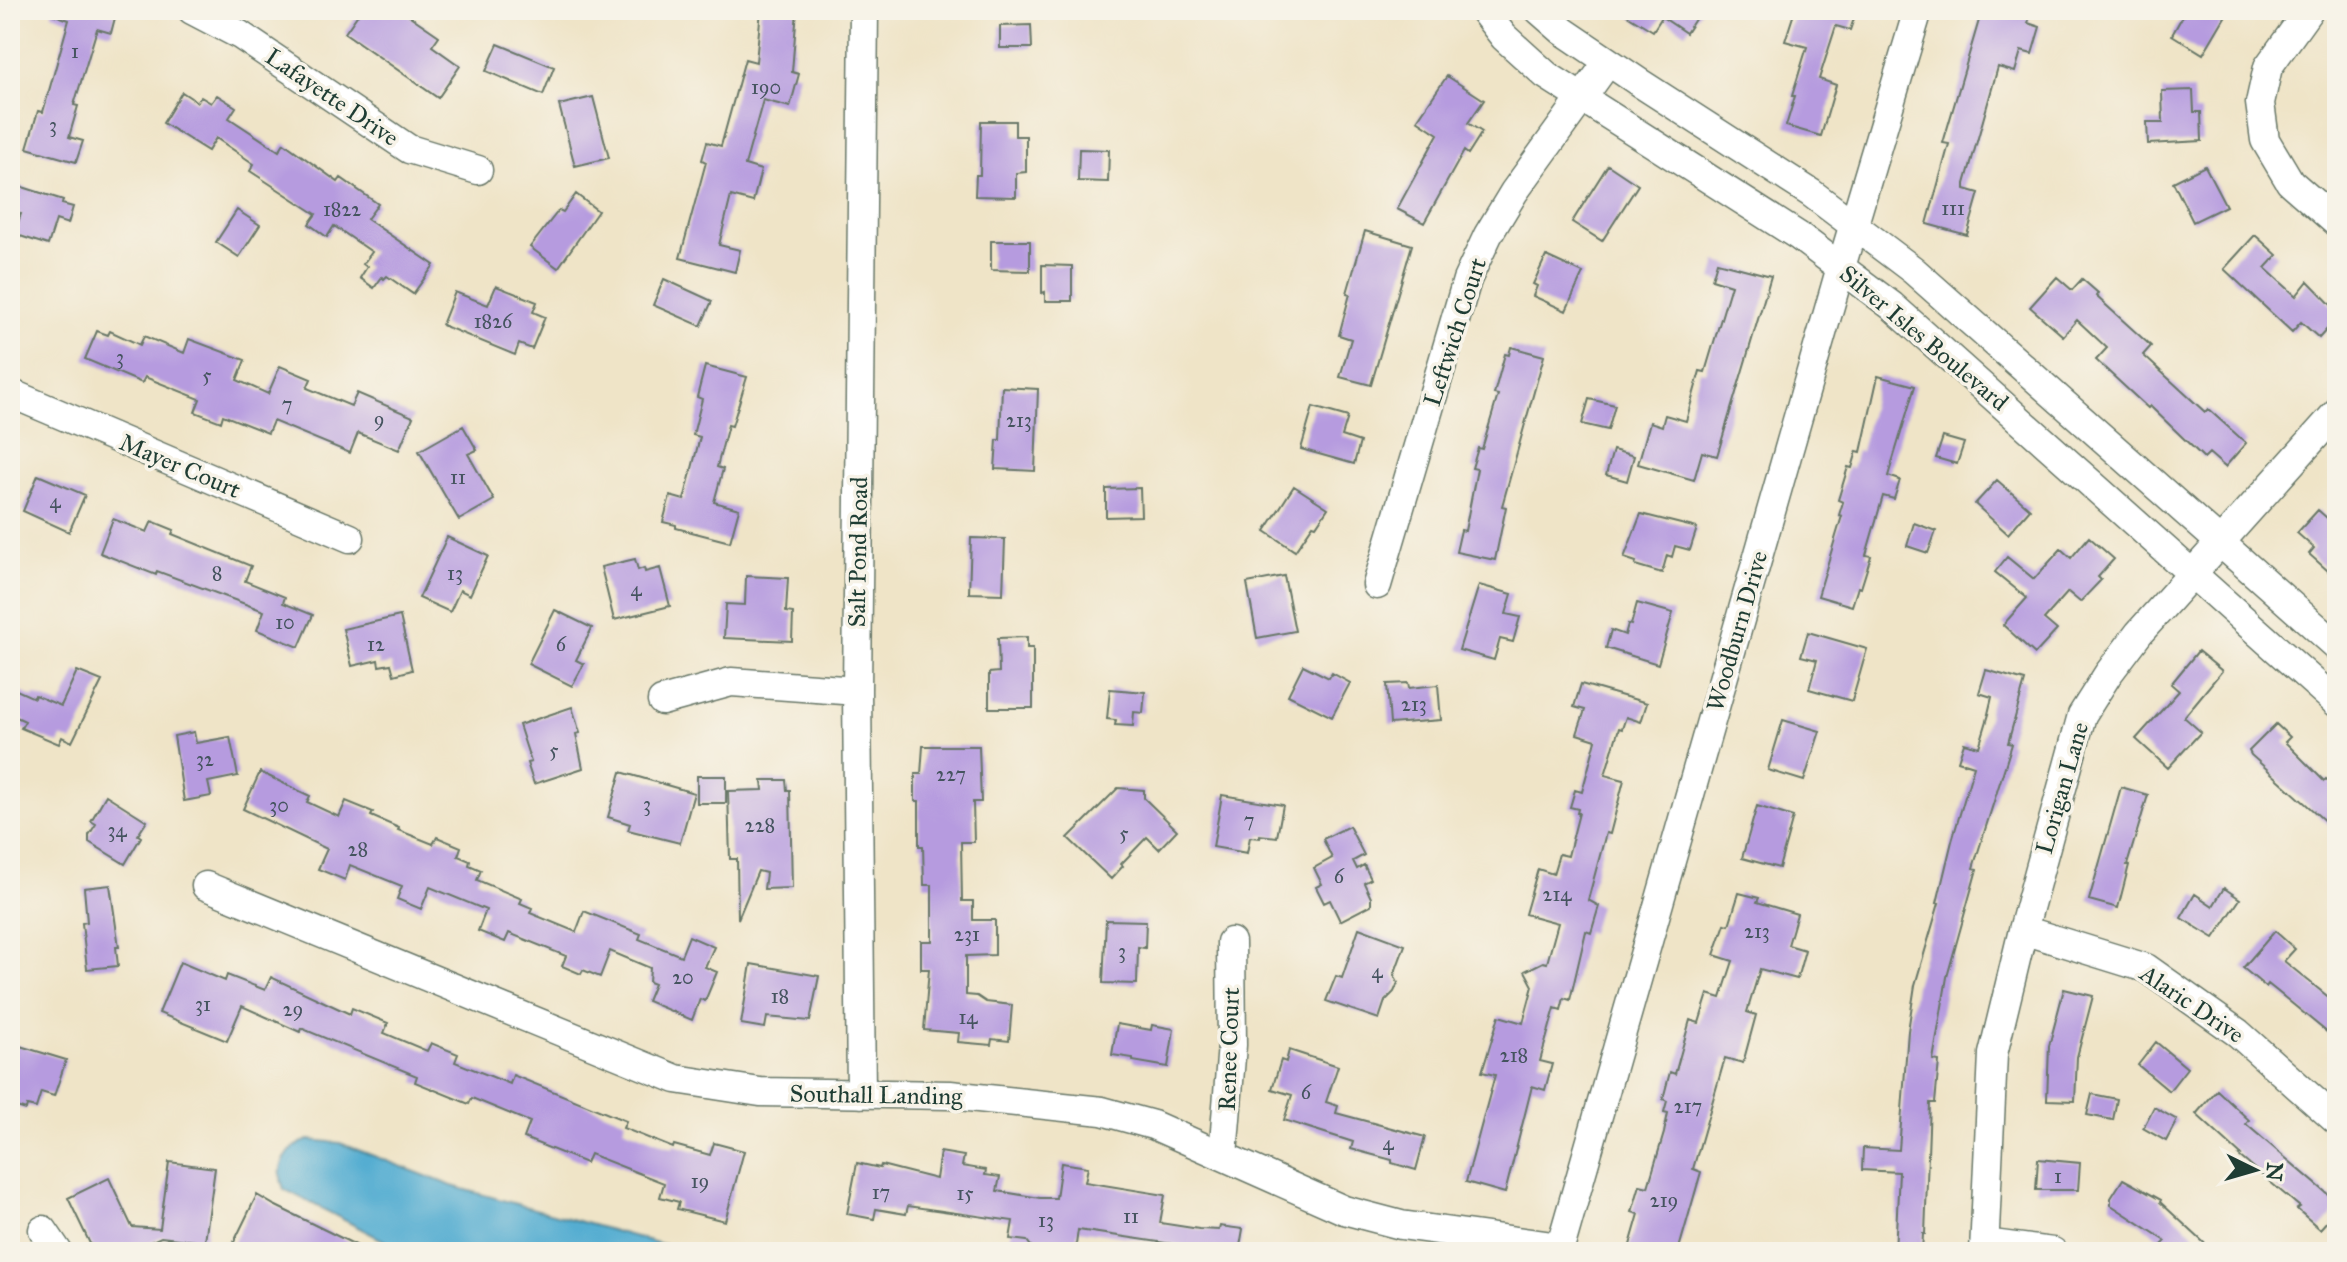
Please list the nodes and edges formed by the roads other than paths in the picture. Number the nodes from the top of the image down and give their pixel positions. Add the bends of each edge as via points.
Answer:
1 (192, 10) edge
2 (864, 10) edge
3 (1483, 10) edge
4 (1539, 10) edge
5 (1918, 10) edge
6 (2309, 10) edge
7 (1608, 62) junction
8 (1582, 98) junction
9 (478, 170) dead end
10 (2337, 223) edge
11 (1854, 225) junction
12 (1841, 267) junction
13 (10, 393) edge
14 (2337, 412) edge
15 (350, 538) dead end
16 (2220, 542) junction
17 (2191, 574) junction
18 (1377, 585) dead end
19 (2337, 646) edge
20 (857, 691) junction
21 (662, 701) dead end
22 (2337, 703) edge
23 (206, 886) dead end
24 (2023, 930) junction
25 (1231, 942) dead end
26 (861, 1094) junction
27 (2337, 1121) edge
28 (1223, 1155) junction
29 (1984, 1248) edge
30 (1559, 1250) edge
31 (2053, 1252) edge

1 - 9 street, Lafayette Drive via 240,35 409,149
2 - 20 street, Salt Pond Road
3 - 8 street, Silver Isles Boulevard via 1546,75
4 - 7 street, Silver Isles Boulevard
5 - 11 street, Woodburn Drive
6 - 10 street via 2268,67 2260,103 2265,140 2290,182
7 - 8 street, Leftwich Court
7 - 11 street, Silver Isles Boulevard
8 - 12 street, Silver Isles Boulevard
8 - 18 street, Leftwich Court via 1514,192 1467,280
11 - 12 street, Woodburn Drive
11 - 16 street, Silver Isles Boulevard via 1983,330
12 - 17 street, Silver Isles Boulevard via 1892,306
12 - 30 street, Woodburn Drive
13 - 15 street, Mayer Court
14 - 16 street, Lorigan Lane
16 - 17 street, Lorigan Lane
16 - 19 street, Silver Isles Boulevard
17 - 22 street, Silver Isles Boulevard
17 - 24 street, Lorigan Lane via 2108,674 2082,715
20 - 21 street via 731,682
20 - 26 street, Salt Pond Road
23 - 26 street, Southall Landing via 676,1079 760,1092
24 - 27 street, Alaric Drive via 2146,968 2238,1033
24 - 29 street, Lorigan Lane via 1993,1054
25 - 28 street, Renee Court via 1232,1045
26 - 28 street, Southall Landing via 950,1095 1102,1111 1153,1125
28 - 30 street, Southall Landing via 1344,1210 1401,1225
29 - 31 street

